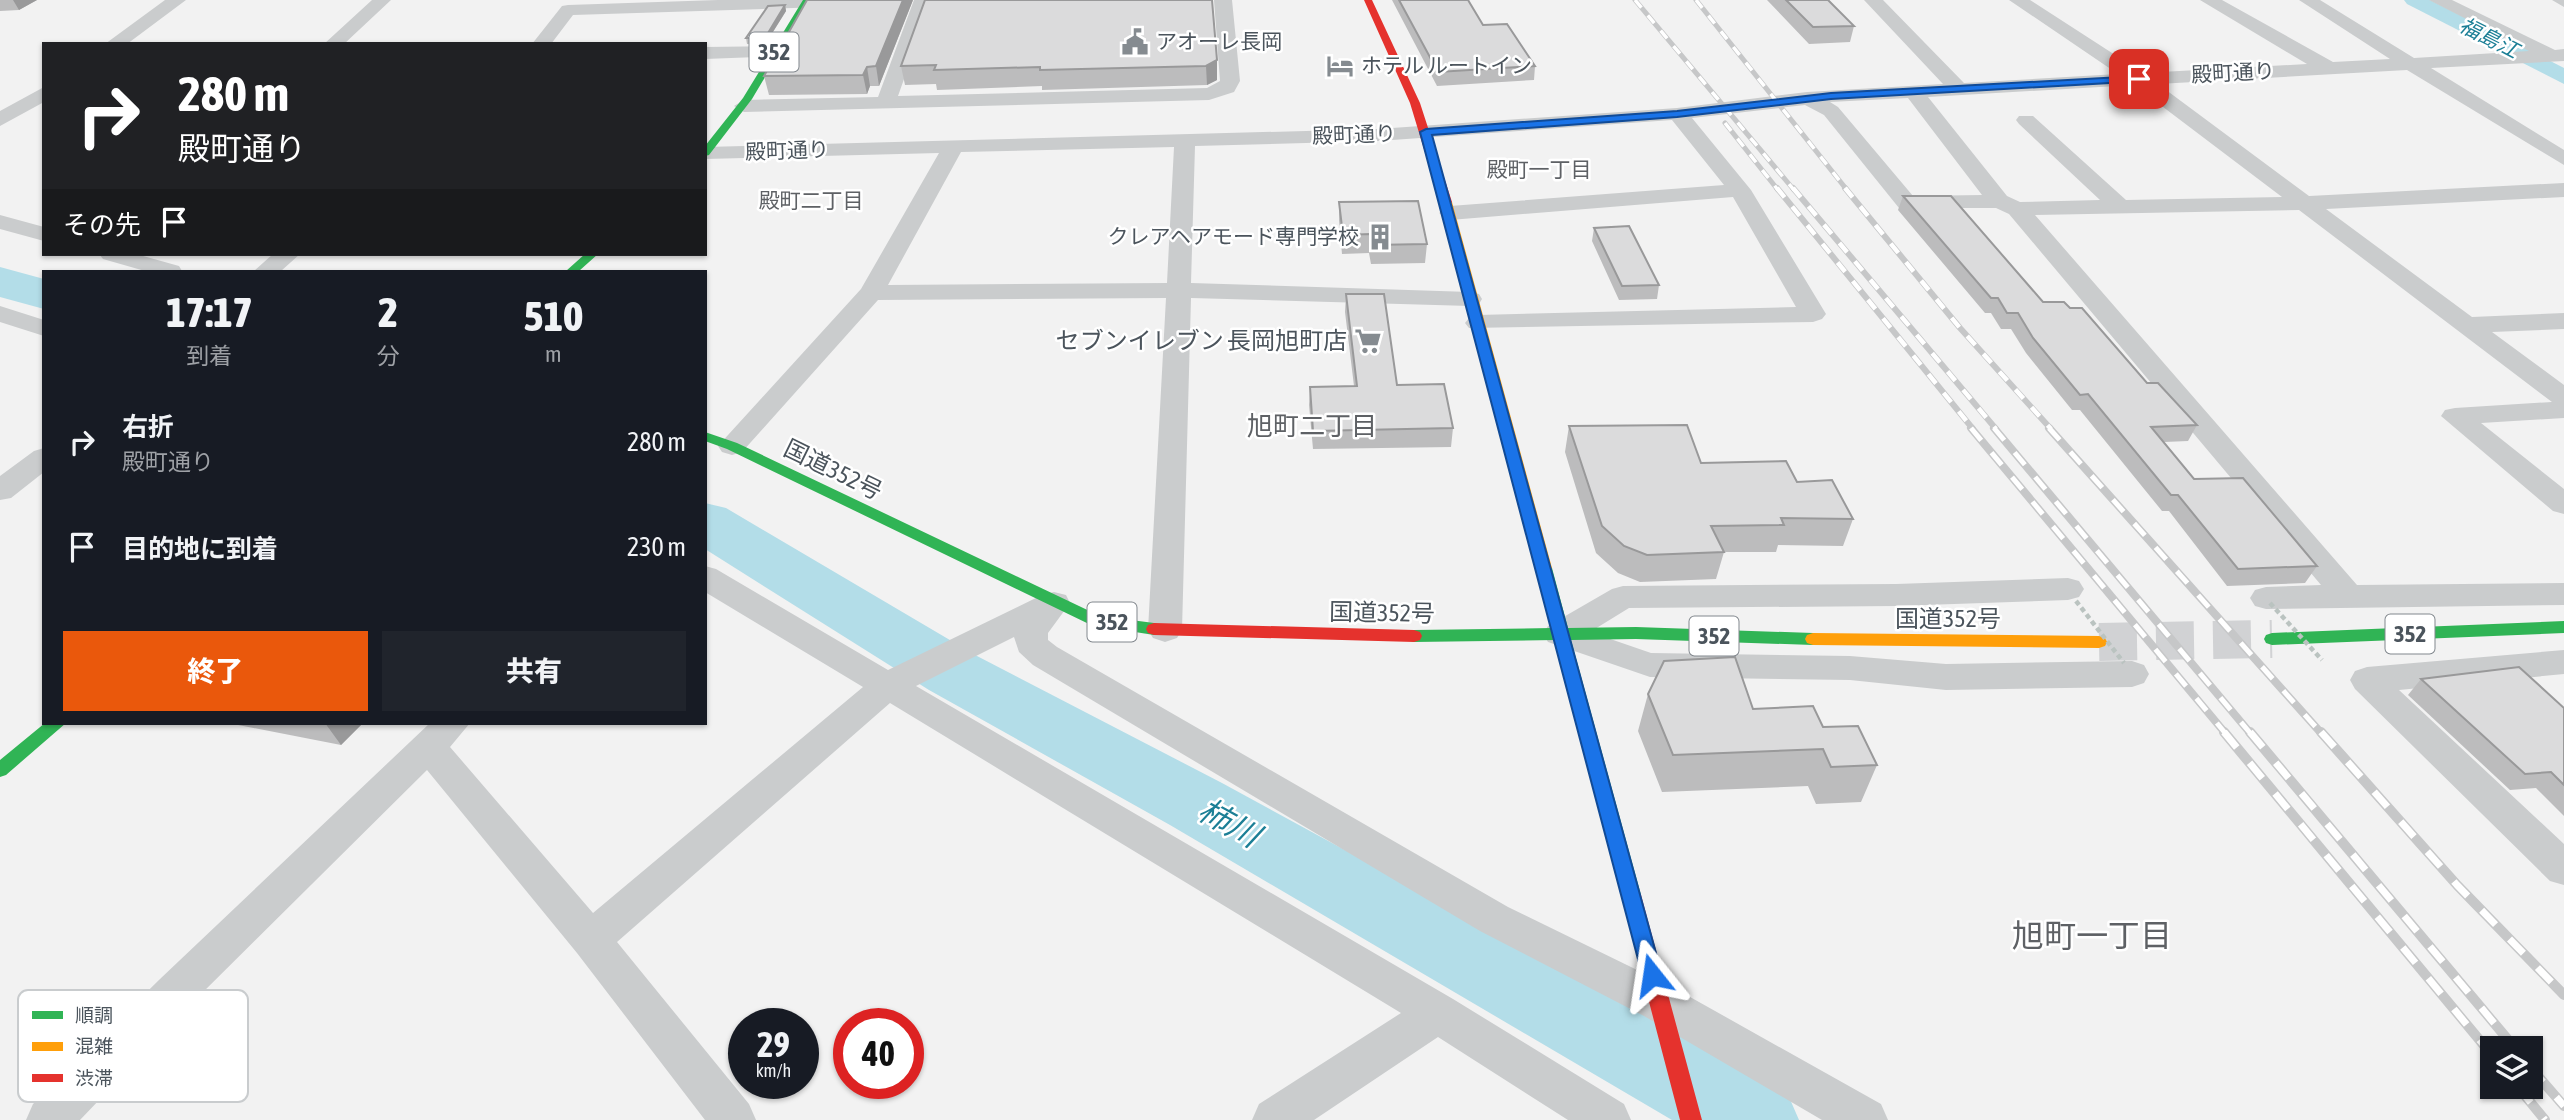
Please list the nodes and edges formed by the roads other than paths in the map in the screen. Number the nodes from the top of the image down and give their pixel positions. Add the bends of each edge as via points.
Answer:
1 (177, 0) edge
2 (382, 0) edge
3 (887, 0) edge
4 (923, 0) edge
5 (1223, 0) edge
6 (1368, 0) edge
7 (1873, 0) edge
8 (2018, 0) edge
9 (2209, 0) edge
10 (2308, 0) edge
11 (2438, 0) edge
12 (806, 1) edge
13 (117, 42) edge
14 (335, 42) edge
15 (543, 42) edge
16 (774, 52) junction
17 (707, 53) edge
18 (2556, 57) edge
19 (2410, 65) junction
20 (2329, 68) junction
21 (2139, 79) junction
22 (1958, 89) junction
23 (1914, 92) junction
24 (1143, 98) junction
25 (1807, 99) junction
26 (886, 101) junction
27 (0, 103) edge
28 (744, 106) junction
29 (35, 107) edge
30 (1677, 114) junction
31 (0, 120) edge
32 (2026, 120) dead end
33 (1426, 132) junction
34 (1143, 141) junction
35 (1185, 141) junction
36 (954, 146) junction
37 (707, 151) edge
38 (707, 153) edge
39 (2564, 159) edge
40 (1740, 190) junction
41 (2564, 190) edge
42 (2303, 203) junction
43 (2008, 205) junction
44 (2120, 206) junction
45 (1450, 213) junction
46 (0, 222) edge
47 (42, 233) edge
48 (118, 256) edge
49 (285, 256) edge
50 (590, 256) edge
51 (167, 270) edge
52 (267, 270) edge
53 (573, 270) edge
54 (1177, 290) junction
55 (871, 293) junction
56 (1470, 299) junction
57 (0, 314) edge
58 (2564, 321) edge
59 (1478, 323) junction
60 (2467, 325) junction
61 (42, 327) edge
62 (2564, 398) edge
63 (2564, 410) edge
64 (707, 437) edge
65 (732, 446) junction
66 (42, 459) edge
67 (0, 491) edge
68 (2564, 504) edge
69 (707, 578) edge
70 (2564, 594) edge
71 (2072, 595) road end
72 (2348, 596) junction
73 (2268, 601) road end
74 (1054, 603) junction
75 (2556, 627) edge
76 (1166, 629) junction
77 (1560, 634) junction
78 (2272, 639) tunnel mouth
79 (2099, 642) tunnel mouth
80 (2564, 662) edge
81 (2128, 669) road end
82 (902, 679) junction
83 (55, 725) edge
84 (440, 734) edge
85 (0, 770) edge
86 (2564, 870) edge
87 (591, 940) junction
88 (177, 990) edge
89 (1438, 1013) junction
90 (1664, 1019) junction
91 (67, 1102) edge
92 (49, 1120) edge
93 (733, 1120) edge
94 (1275, 1120) edge
95 (1608, 1120) edge
96 (1691, 1120) edge
97 (1865, 1120) edge

1 - 13 street
2 - 14 street
3 - 12 street
4 - 26 street
5 - 24 street via 1227,88 1196,96
6 - 33 main road
7 - 22 street
8 - 21 street
9 - 20 street
10 - 19 street
11 - 18 street
12 - 15 street via 568,10
12 - 16 main road, 352
16 - 17 street
16 - 28 main road, 352
18 - 19 street, 殿町通り
19 - 20 street, 殿町通り
19 - 39 street
20 - 21 street, 殿町通り
21 - 22 street, 殿町通り
21 - 42 street
22 - 23 street, 殿町通り
23 - 25 street, 殿町通り
23 - 43 street
24 - 26 street
24 - 34 street
25 - 30 street, 殿町通り
25 - 43 street via 1831,111 1907,203
26 - 28 street
27 - 29 street
28 - 37 main road, 352
29 - 31 street
30 - 33 street, 殿町通り
30 - 40 street
32 - 44 street
33 - 35 street, 殿町通り
33 - 45 main road
34 - 35 street, 殿町通り
34 - 36 street, 殿町通り
35 - 54 street
36 - 38 street, 殿町通り
36 - 55 street
40 - 45 street
40 - 59 street via 1813,314
41 - 42 street
42 - 44 street
42 - 60 street
43 - 44 street
43 - 72 street
45 - 56 main road
46 - 47 street
48 - 51 street
49 - 52 street
50 - 53 main road
54 - 55 street
54 - 56 street
54 - 76 street
55 - 65 street
56 - 59 main road
57 - 61 street
58 - 60 street
59 - 77 main road
60 - 62 street
63 - 68 street via 2455,416
64 - 65 main road, 国道352号 / 352
65 - 74 main road, 国道352号 / 352
66 - 67 street
69 - 82 street
70 - 72 street
71 - 77 street via 1623,597
72 - 73 street
74 - 76 main road, 国道352号 / 352 via 1097,621
74 - 82 street
74 - 90 street via 1031,631 1031,644 1045,656
75 - 78 main road, 352
76 - 77 main road, 国道352号 / 352 via 1444,637
77 - 79 main road, 国道352号 / 352
77 - 81 street via 1650,665 1850,668 1946,677
77 - 90 main road
80 - 86 street via 2367,680
82 - 87 street
82 - 89 street
83 - 85 main road
84 - 87 street
84 - 88 street
87 - 93 street
89 - 94 street
89 - 95 street
90 - 96 main road
90 - 97 street
91 - 92 street

